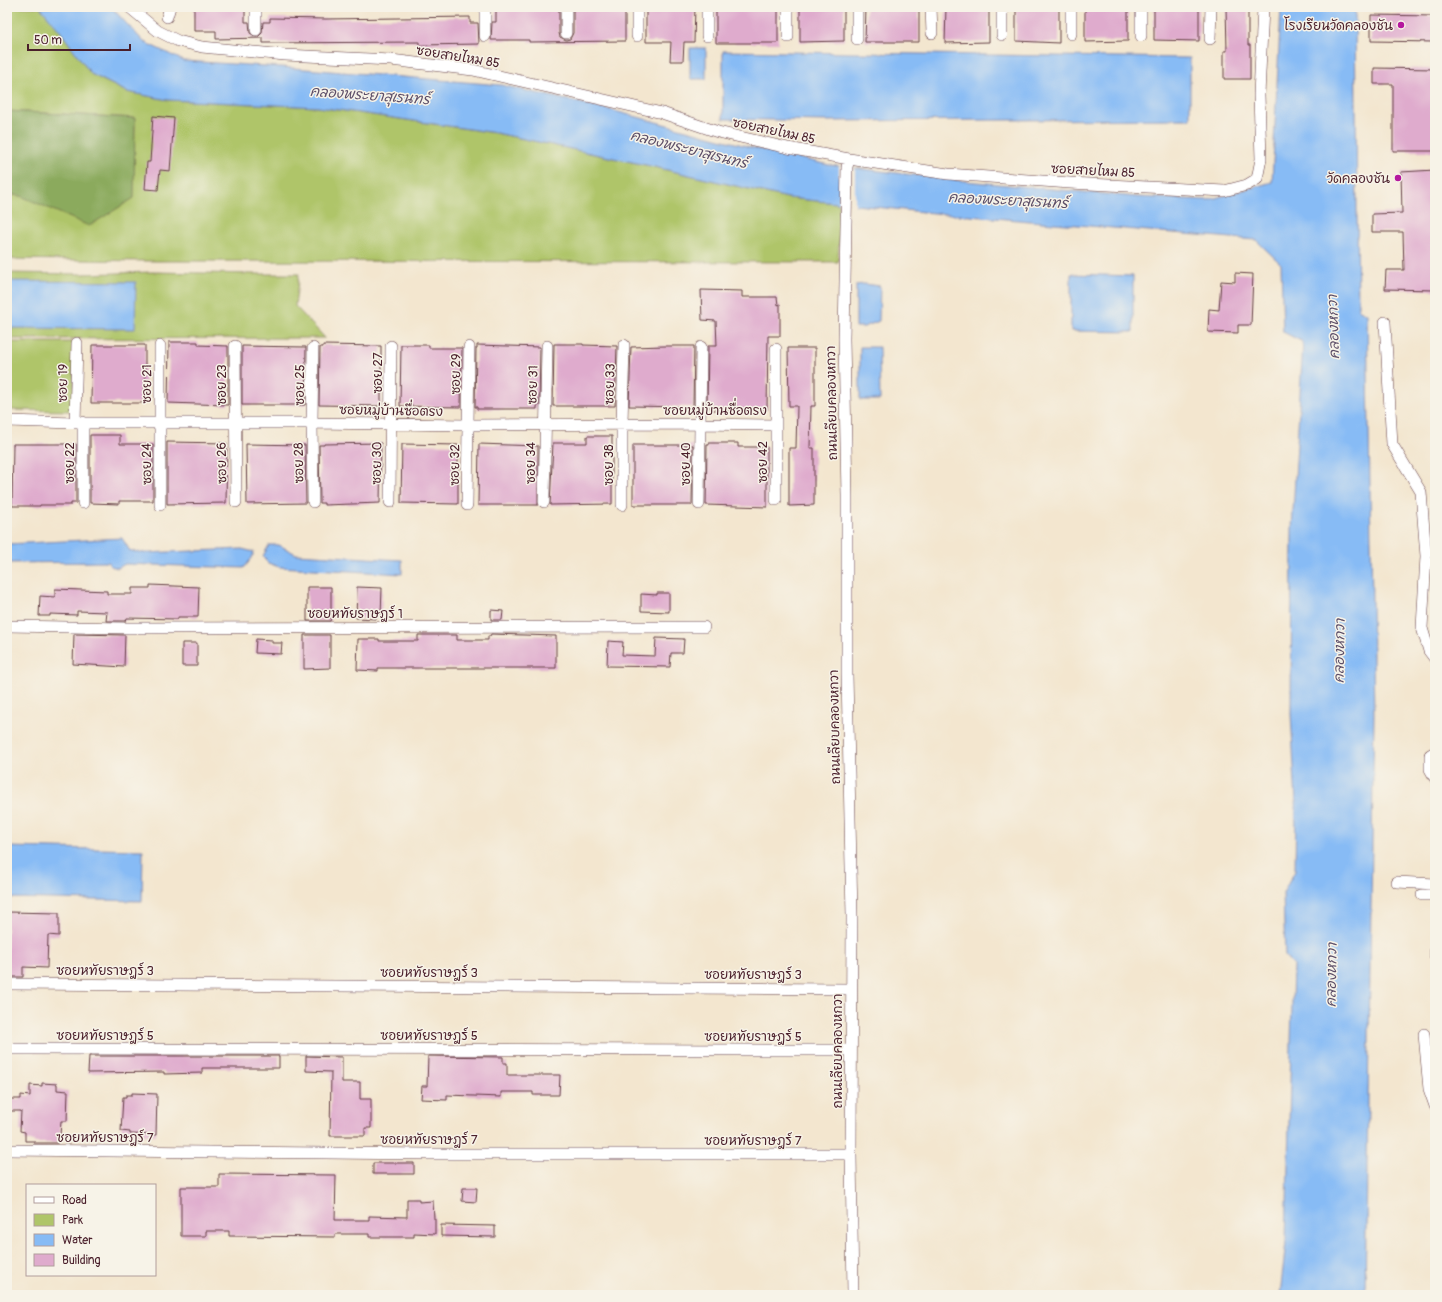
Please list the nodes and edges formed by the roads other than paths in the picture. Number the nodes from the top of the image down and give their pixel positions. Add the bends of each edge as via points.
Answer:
1 (129, 7) edge
2 (256, 7) edge
3 (485, 7) edge
4 (566, 7) edge
5 (637, 7) edge
6 (707, 7) edge
7 (788, 7) edge
8 (857, 7) edge
9 (931, 7) edge
10 (1002, 7) edge
11 (1071, 7) edge
12 (1141, 7) edge
13 (1210, 7) edge
14 (1263, 7) edge
15 (256, 30) dead end
16 (566, 33) dead end
17 (932, 33) dead end
18 (1071, 34) dead end
19 (1002, 35) dead end
20 (485, 36) dead end
21 (637, 36) dead end
22 (707, 36) dead end
23 (1141, 36) dead end
24 (788, 37) dead end
25 (857, 39) dead end
26 (1210, 39) dead end
27 (848, 163) junction
28 (1385, 322) dead end
29 (77, 343) dead end
30 (624, 345) dead end
31 (160, 346) dead end
32 (235, 346) dead end
33 (391, 346) dead end
34 (547, 346) dead end
35 (469, 347) dead end
36 (701, 347) dead end
37 (313, 348) dead end
38 (776, 349) dead end
39 (7, 421) edge
40 (79, 423) junction
41 (160, 423) junction
42 (235, 423) junction
43 (312, 423) junction
44 (391, 424) junction
45 (622, 424) junction
46 (699, 424) junction
47 (545, 425) junction
48 (775, 425) junction
49 (468, 426) junction
50 (776, 500) dead end
51 (236, 502) dead end
52 (313, 502) dead end
53 (390, 502) dead end
54 (544, 502) dead end
55 (83, 503) dead end
56 (699, 504) dead end
57 (160, 505) dead end
58 (467, 505) dead end
59 (622, 505) dead end
60 (7, 626) edge
61 (704, 626) dead end
62 (1435, 659) edge
63 (1435, 752) edge
64 (1435, 778) edge
65 (1397, 882) dead end
66 (1435, 884) edge
67 (1422, 895) dead end
68 (1435, 895) edge
69 (1435, 948) edge
70 (1434, 956) edge
71 (7, 984) edge
72 (851, 989) junction
73 (1424, 1034) dead end
74 (7, 1049) edge
75 (851, 1050) junction
76 (1435, 1106) edge
77 (7, 1150) edge
78 (850, 1154) junction
79 (853, 1295) edge

1 - 27 street, ซอยสายไหม 85 via 158,31 178,41 202,47 285,55 391,60 473,70 662,113 718,132
2 - 15 street
3 - 20 street
4 - 16 street
5 - 21 street
6 - 22 street
7 - 24 street
8 - 25 street
9 - 17 street
10 - 19 street
11 - 18 street
12 - 23 street
13 - 26 street
14 - 27 street, ซอยสายไหม 85 via 1259,95 1261,159 1257,179 1247,185 1224,191 1070,183
27 - 72 street, ถนนเลียบคลองหกวา via 844,340
28 - 62 street via 1392,444 1421,492 1426,556 1422,628 1428,651
29 - 40 street, ซอย 19
30 - 45 street, ซอย 33
31 - 41 street, ซอย 21
32 - 42 street, ซอย 23
33 - 44 street, ซอย 27
34 - 47 street, ซอย 31
35 - 49 street, ซอย 29
36 - 46 street, ซอย 40
37 - 43 street, ซอย 25
38 - 48 street, ซอย 42
39 - 40 street, ซอยหมู่บ้านซื่อตรง
40 - 41 street, ซอยหมู่บ้านซื่อตรง
40 - 55 street, ซอย 22
41 - 42 street, ซอยหมู่บ้านซื่อตรง
41 - 57 street, ซอย 24
42 - 43 street, ซอยหมู่บ้านซื่อตรง
42 - 51 street, ซอย 26
43 - 44 street, ซอยหมู่บ้านซื่อตรง
43 - 52 street, ซอย 28
44 - 49 street, ซอยหมู่บ้านซื่อตรง
44 - 53 street, ซอย 30
45 - 46 street, ซอยหมู่บ้านซื่อตรง
45 - 47 street, ซอยหมู่บ้านซื่อตรง
45 - 59 street, ซอย 38
46 - 48 street, ซอยหมู่บ้านซื่อตรง
46 - 56 street, ซอย 40
47 - 49 street, ซอยหมู่บ้านซื่อตรง
47 - 54 street, ซอย 34
48 - 50 street, ซอย 42
49 - 58 street, ซอย 32
60 - 61 street, ซอยหทัยราษฎร์ 1
63 - 64 street via 1430,755 1430,769
65 - 66 street
67 - 68 street
69 - 70 street
71 - 72 street, ซอยหทัยราษฎร์ 3
72 - 75 street, ถนนเลียบคลองหกวา
73 - 76 street via 1428,1089
74 - 75 street, ซอยหทัยราษฎร์ 5
75 - 78 street, ถนนเลียบคลองหกวา
77 - 78 street, ซอยหทัยราษฎร์ 7
78 - 79 street, ถนนเลียบคลองหกวา

